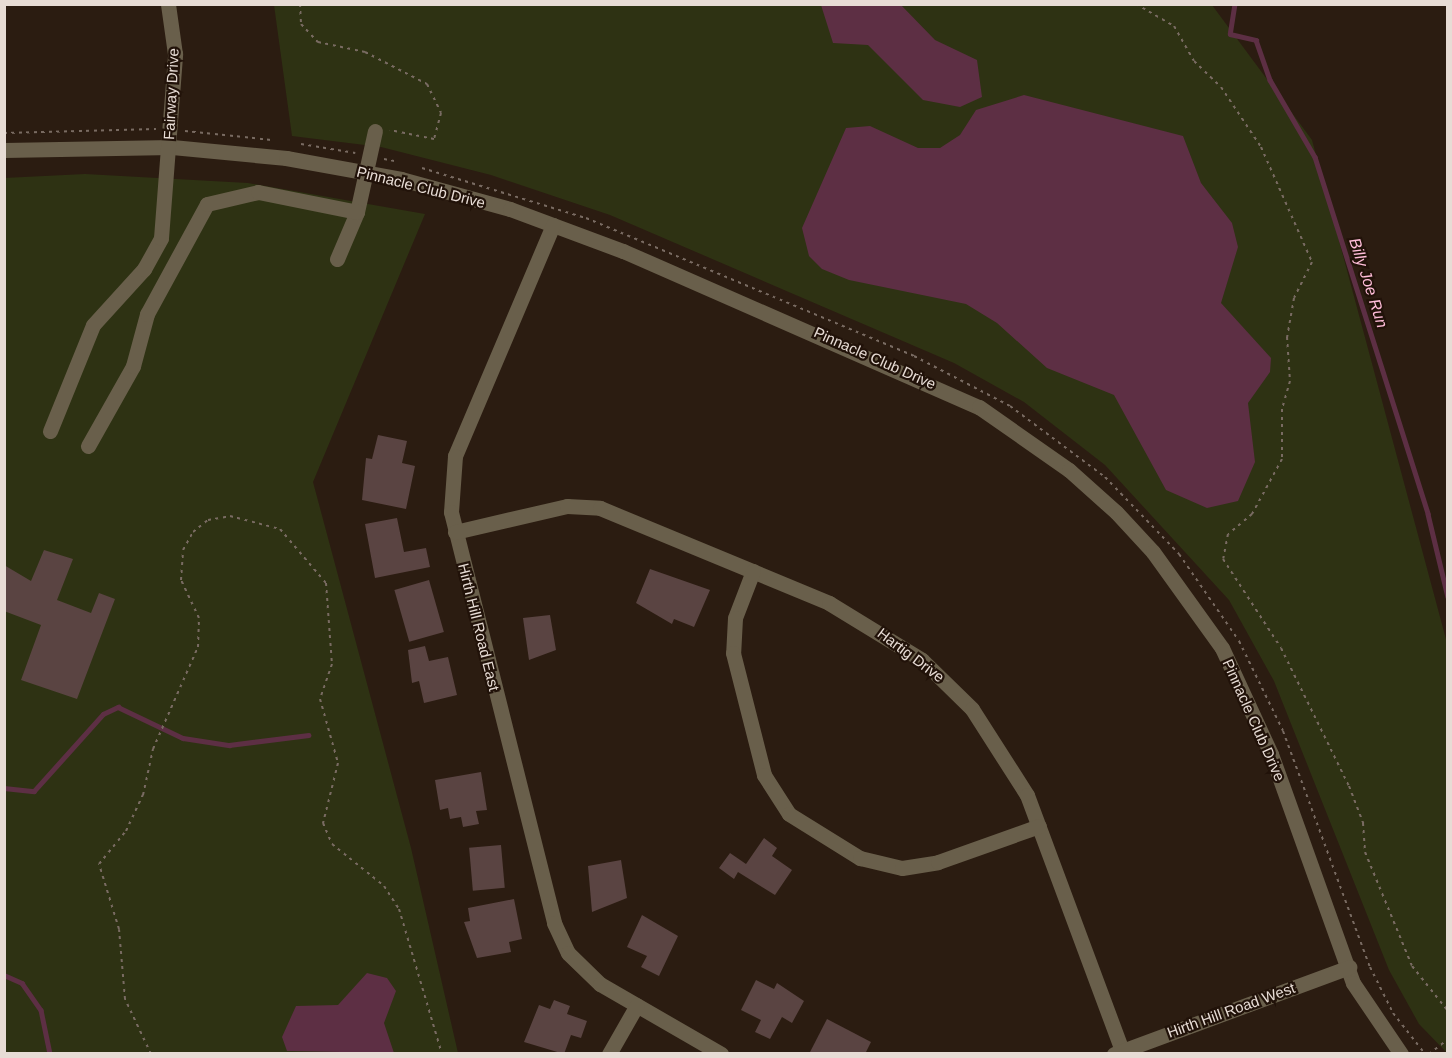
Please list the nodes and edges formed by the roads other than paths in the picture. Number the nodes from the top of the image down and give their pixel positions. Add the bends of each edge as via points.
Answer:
1 (168, 4) edge
2 (375, 131) road end
3 (168, 147) junction
4 (4, 150) edge
5 (367, 172) junction
6 (357, 212) junction
7 (553, 225) junction
8 (337, 259) dead end
9 (50, 431) dead end
10 (88, 446) dead end
11 (455, 532) junction
12 (753, 571) junction
13 (1039, 826) junction
14 (1349, 967) junction
15 (637, 1005) junction
16 (715, 1051) edge
17 (1118, 1052) edge
18 (609, 1053) edge
19 (1401, 1053) edge

1 - 3 street, Fairway Drive via 175,54
2 - 5 street
3 - 4 street, Pinnacle Club Drive
3 - 5 street, Pinnacle Club Drive
3 - 9 street, Fairway Drive via 161,238 144,268 93,325
5 - 6 street
5 - 7 street, Pinnacle Club Drive
6 - 8 street
6 - 10 street via 258,192 207,204 147,314 133,366
7 - 11 street, Hirth Hill Road East via 455,456 448,499
7 - 14 street, Pinnacle Club Drive via 924,378 1026,438 1116,512 1154,552 1222,648 1271,754
11 - 12 street, Hartig Drive via 567,506 600,508
11 - 15 street, Hirth Hill Road East via 554,923 576,965
12 - 13 street, Hartig Drive via 855,616 922,660 992,735
12 - 13 street via 735,618 733,653 764,775 789,814 860,858 902,868 938,862
13 - 17 street, Hartig Drive
14 - 17 street, Hirth Hill Road West
14 - 19 street, Pinnacle Club Drive via 1368,1010
15 - 16 street, Hirth Hill Road East
15 - 18 street

